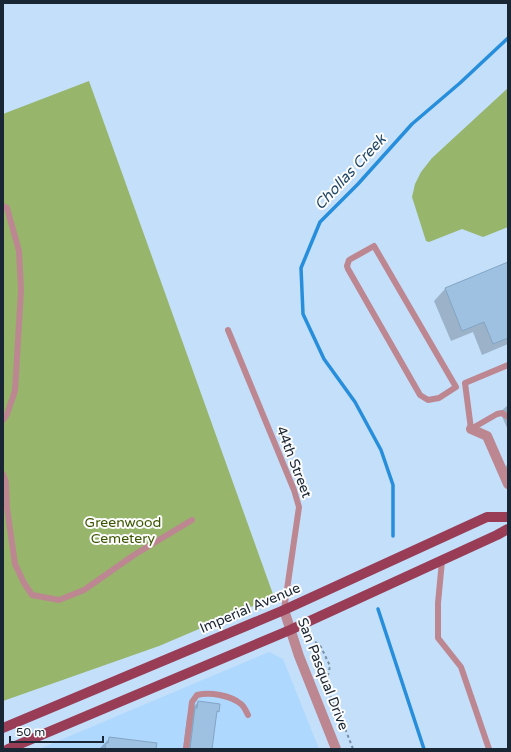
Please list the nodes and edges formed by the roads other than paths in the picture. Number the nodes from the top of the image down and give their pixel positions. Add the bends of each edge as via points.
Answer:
1 (3, 206) edge
2 (228, 330) dead end
3 (508, 365) edge
4 (464, 382) junction
5 (456, 387) junction
6 (508, 417) edge
7 (3, 420) edge
8 (471, 429) junction
9 (3, 474) edge
10 (508, 484) edge
11 (508, 518) edge
12 (192, 520) dead end
13 (508, 529) edge
14 (442, 561) junction
15 (284, 610) junction
16 (290, 630) junction
17 (248, 715) dead end
18 (3, 728) edge
19 (8, 749) edge
20 (186, 749) edge
21 (336, 749) edge
22 (489, 749) edge

1 - 7 lane via 7,208 19,251 21,290 15,391
2 - 15 lane, 44th Street via 299,507
3 - 4 lane
4 - 5 lane
4 - 8 lane
5 - 5 lane via 439,398 428,400 420,395 348,269 349,260 374,246
6 - 8 lane via 502,413 497,414
8 - 10 street via 487,436
9 - 12 lane via 15,564 32,595 59,600 84,590 134,555
11 - 15 main road, Imperial Avenue via 487,517
13 - 14 main road
14 - 16 main road
14 - 22 lane via 438,638 461,667
15 - 16 street, San Pasqual Drive
15 - 18 main road, Imperial Avenue
16 - 19 main road
16 - 21 street, San Pasqual Drive
17 - 20 lane via 242,704 232,698 206,693 197,694 192,702

